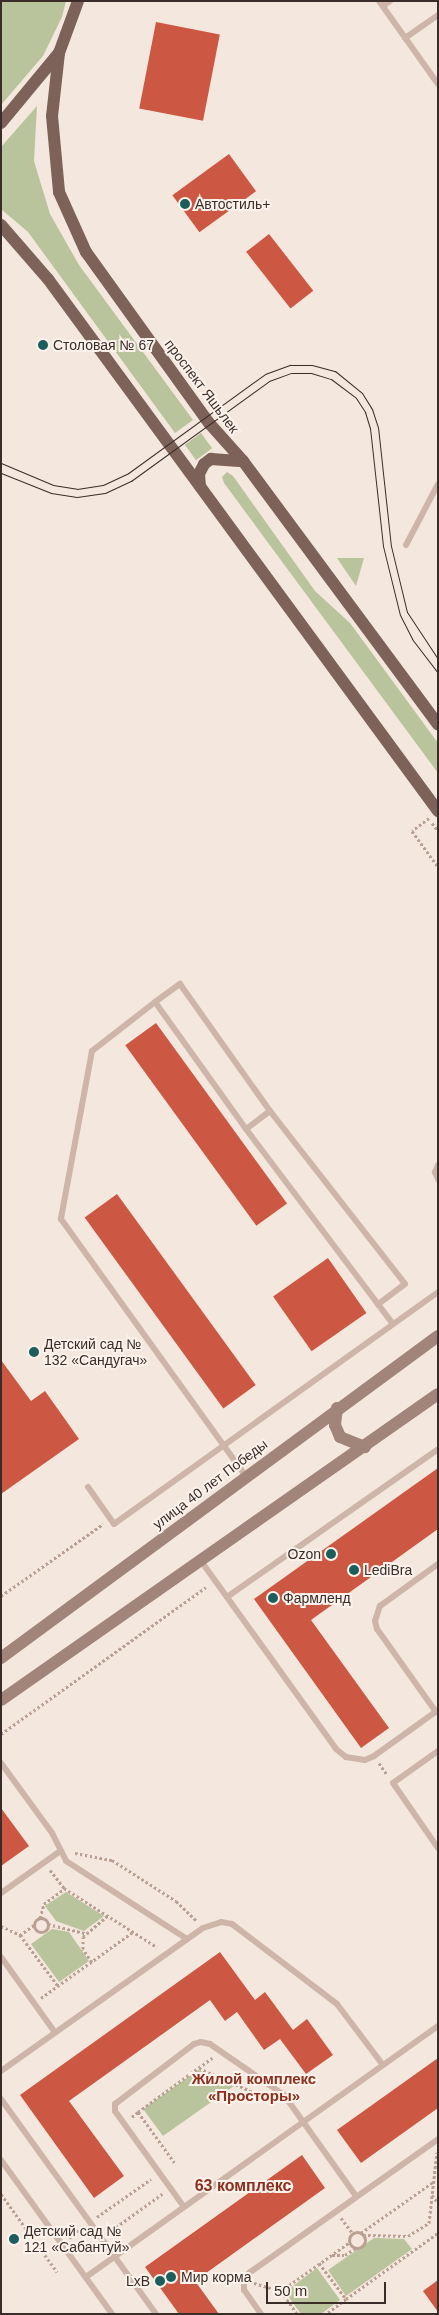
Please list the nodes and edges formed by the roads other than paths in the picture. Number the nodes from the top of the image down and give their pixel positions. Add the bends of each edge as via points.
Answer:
1 (78, 1) edge
2 (390, 1) edge
3 (381, 4) edge
4 (438, 15) edge
5 (405, 38) junction
6 (58, 53) junction
7 (438, 84) edge
8 (1, 123) edge
9 (1, 226) edge
10 (243, 461) junction
11 (438, 484) edge
12 (200, 486) junction
13 (406, 545) dead end
14 (438, 725) edge
15 (434, 814) edge
16 (155, 1002) junction
17 (270, 1111) junction
18 (246, 1129) junction
19 (438, 1165) edge
20 (438, 1179) edge
21 (438, 1292) edge
22 (378, 1304) junction
23 (393, 1324) junction
24 (438, 1336) edge
25 (438, 1394) edge
26 (337, 1408) junction
27 (222, 1446) junction
28 (365, 1447) junction
29 (438, 1449) edge
30 (246, 1476) junction
31 (88, 1487) dead end
32 (201, 1561) junction
33 (438, 1564) edge
34 (227, 1597) junction
35 (1, 1658) edge
36 (1, 1700) edge
37 (437, 1711) edge
38 (438, 1751) edge
39 (1, 1763) edge
40 (8, 1772) junction
41 (1, 1777) edge
42 (438, 1848) edge
43 (59, 1852) junction
44 (1, 1893) edge
45 (187, 1939) junction
46 (1, 1957) edge
47 (438, 2026) edge
48 (54, 2031) junction
49 (383, 2065) junction
50 (1, 2071) edge
51 (1, 2099) edge
52 (304, 2122) junction
53 (438, 2139) edge
54 (1, 2160) edge
55 (356, 2196) junction
56 (184, 2207) junction
57 (115, 2257) junction
58 (86, 2277) junction
59 (112, 2314) edge
60 (156, 2314) edge
61 (261, 2314) edge

1 - 6 main road
2 - 3 lane
3 - 5 lane
4 - 5 lane
5 - 7 lane
6 - 8 main road
6 - 10 main road, проспект Яшьлек via 52,116 59,192 82,243 209,423
9 - 12 main road via 48,280
10 - 12 main road via 211,459 199,474
10 - 14 main road, проспект Яшьлек
11 - 13 lane
12 - 15 main road
16 - 17 lane via 180,984
16 - 18 lane
16 - 27 lane via 92,1051 61,1220
17 - 18 lane
17 - 22 lane via 404,1284
18 - 22 lane
19 - 20 lane via 435,1172
21 - 23 lane
22 - 23 lane
23 - 27 lane
24 - 26 street, улица 40 лет Победы
25 - 28 street
26 - 28 street via 334,1424 340,1437
26 - 30 street, улица 40 лет Победы
27 - 30 lane
27 - 31 lane via 114,1524
28 - 32 street
29 - 34 lane
30 - 35 street, улица 40 лет Победы
32 - 34 lane
32 - 36 street
33 - 37 lane via 380,1606 375,1621 377,1630
34 - 37 lane via 336,1749 355,1760 374,1756
38 - 42 lane via 393,1783
39 - 40 lane
40 - 41 lane
40 - 43 lane via 52,1833
43 - 44 lane
43 - 45 lane via 69,1864
45 - 48 lane
45 - 49 lane via 215,1923 232,1924 342,2009
46 - 48 lane
47 - 49 lane
48 - 50 lane
49 - 52 lane
51 - 57 lane
52 - 55 lane
52 - 56 lane
52 - 56 lane via 281,2093 222,2052 205,2042 187,2049 116,2101 115,2111
53 - 55 lane
54 - 58 lane
55 - 61 lane via 249,2273 244,2280 244,2290
56 - 57 lane
57 - 58 lane
57 - 60 lane
58 - 59 lane

